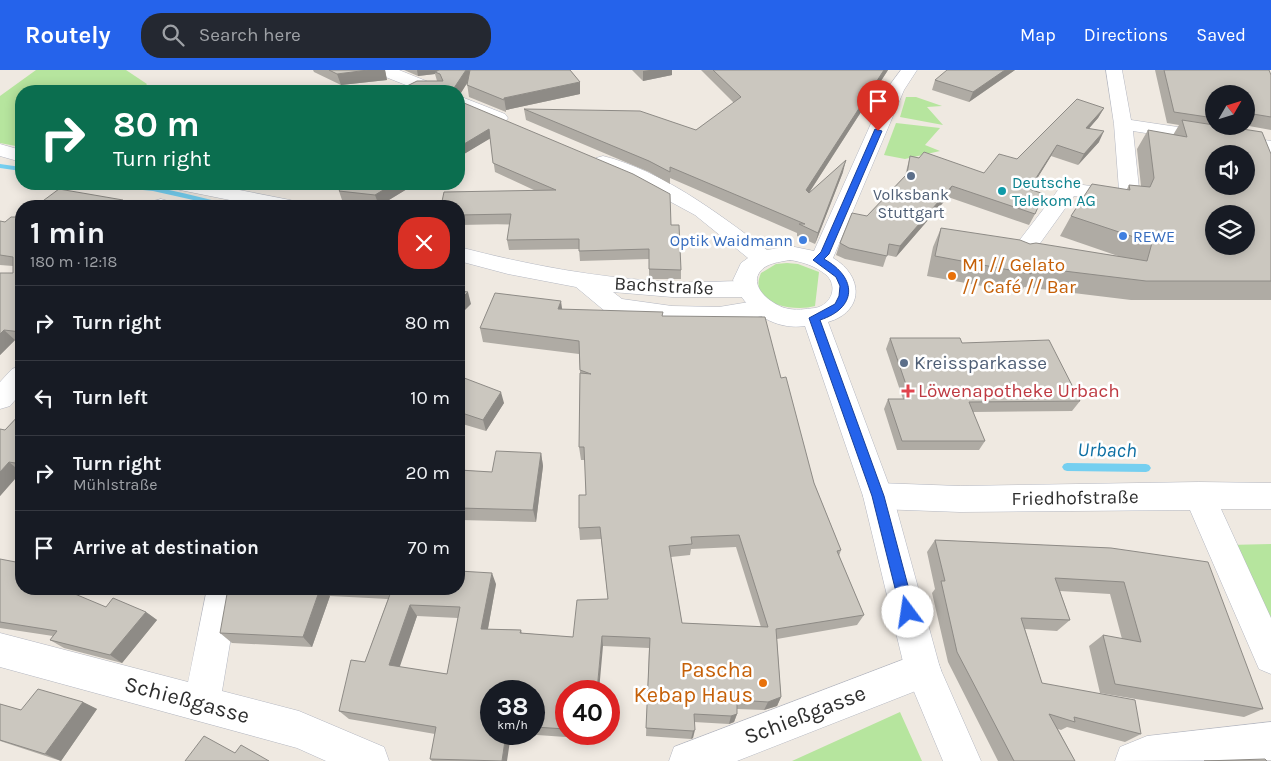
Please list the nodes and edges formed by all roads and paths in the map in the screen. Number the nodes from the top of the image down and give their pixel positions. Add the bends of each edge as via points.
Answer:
1 (384, 70) edge
2 (909, 70) edge
3 (1114, 70) edge
4 (420, 85) edge
5 (465, 104) edge
6 (512, 124) edge
7 (1123, 124) junction
8 (1271, 147) edge
9 (0, 150) edge
10 (15, 154) edge
11 (583, 154) edge
12 (210, 190) edge
13 (260, 200) edge
14 (1020, 255) edge
15 (465, 256) edge
16 (763, 258) junction
17 (818, 260) junction
18 (582, 280) junction
19 (746, 289) junction
20 (761, 308) junction
21 (814, 318) junction
22 (1199, 495) junction
23 (878, 496) junction
24 (1271, 496) edge
25 (222, 595) edge
26 (0, 650) edge
27 (1271, 657) edge
28 (923, 670) junction
29 (202, 704) junction
30 (1271, 741) edge
31 (370, 761) edge
32 (688, 761) edge
33 (962, 761) edge
34 (1134, 761) edge

1 - 4 street
2 - 17 street via 895,90 825,254
3 - 7 street
5 - 6 street
7 - 8 street
7 - 14 street via 1130,198 1069,189
9 - 10 street
11 - 16 street via 641,178 702,211
12 - 13 street
15 - 18 street, Bachstraße via 507,268
16 - 17 street via 790,254
16 - 19 street via 747,271
17 - 21 street via 840,276 844,291 838,306 828,314
18 - 19 street, Bachstraße via 663,290
18 - 20 street, Bachstraße via 615,306 672,314 719,315
19 - 20 street
20 - 21 street via 787,318
21 - 23 street
22 - 23 street, Friedhofstraße via 1074,499
22 - 24 street, Friedhofstraße
22 - 27 street
23 - 28 street
25 - 29 street
26 - 29 street, Schießgasse
28 - 32 street, Schießgasse
28 - 33 street
29 - 31 street, Schießgasse via 299,730
30 - 34 street via 1147,755

